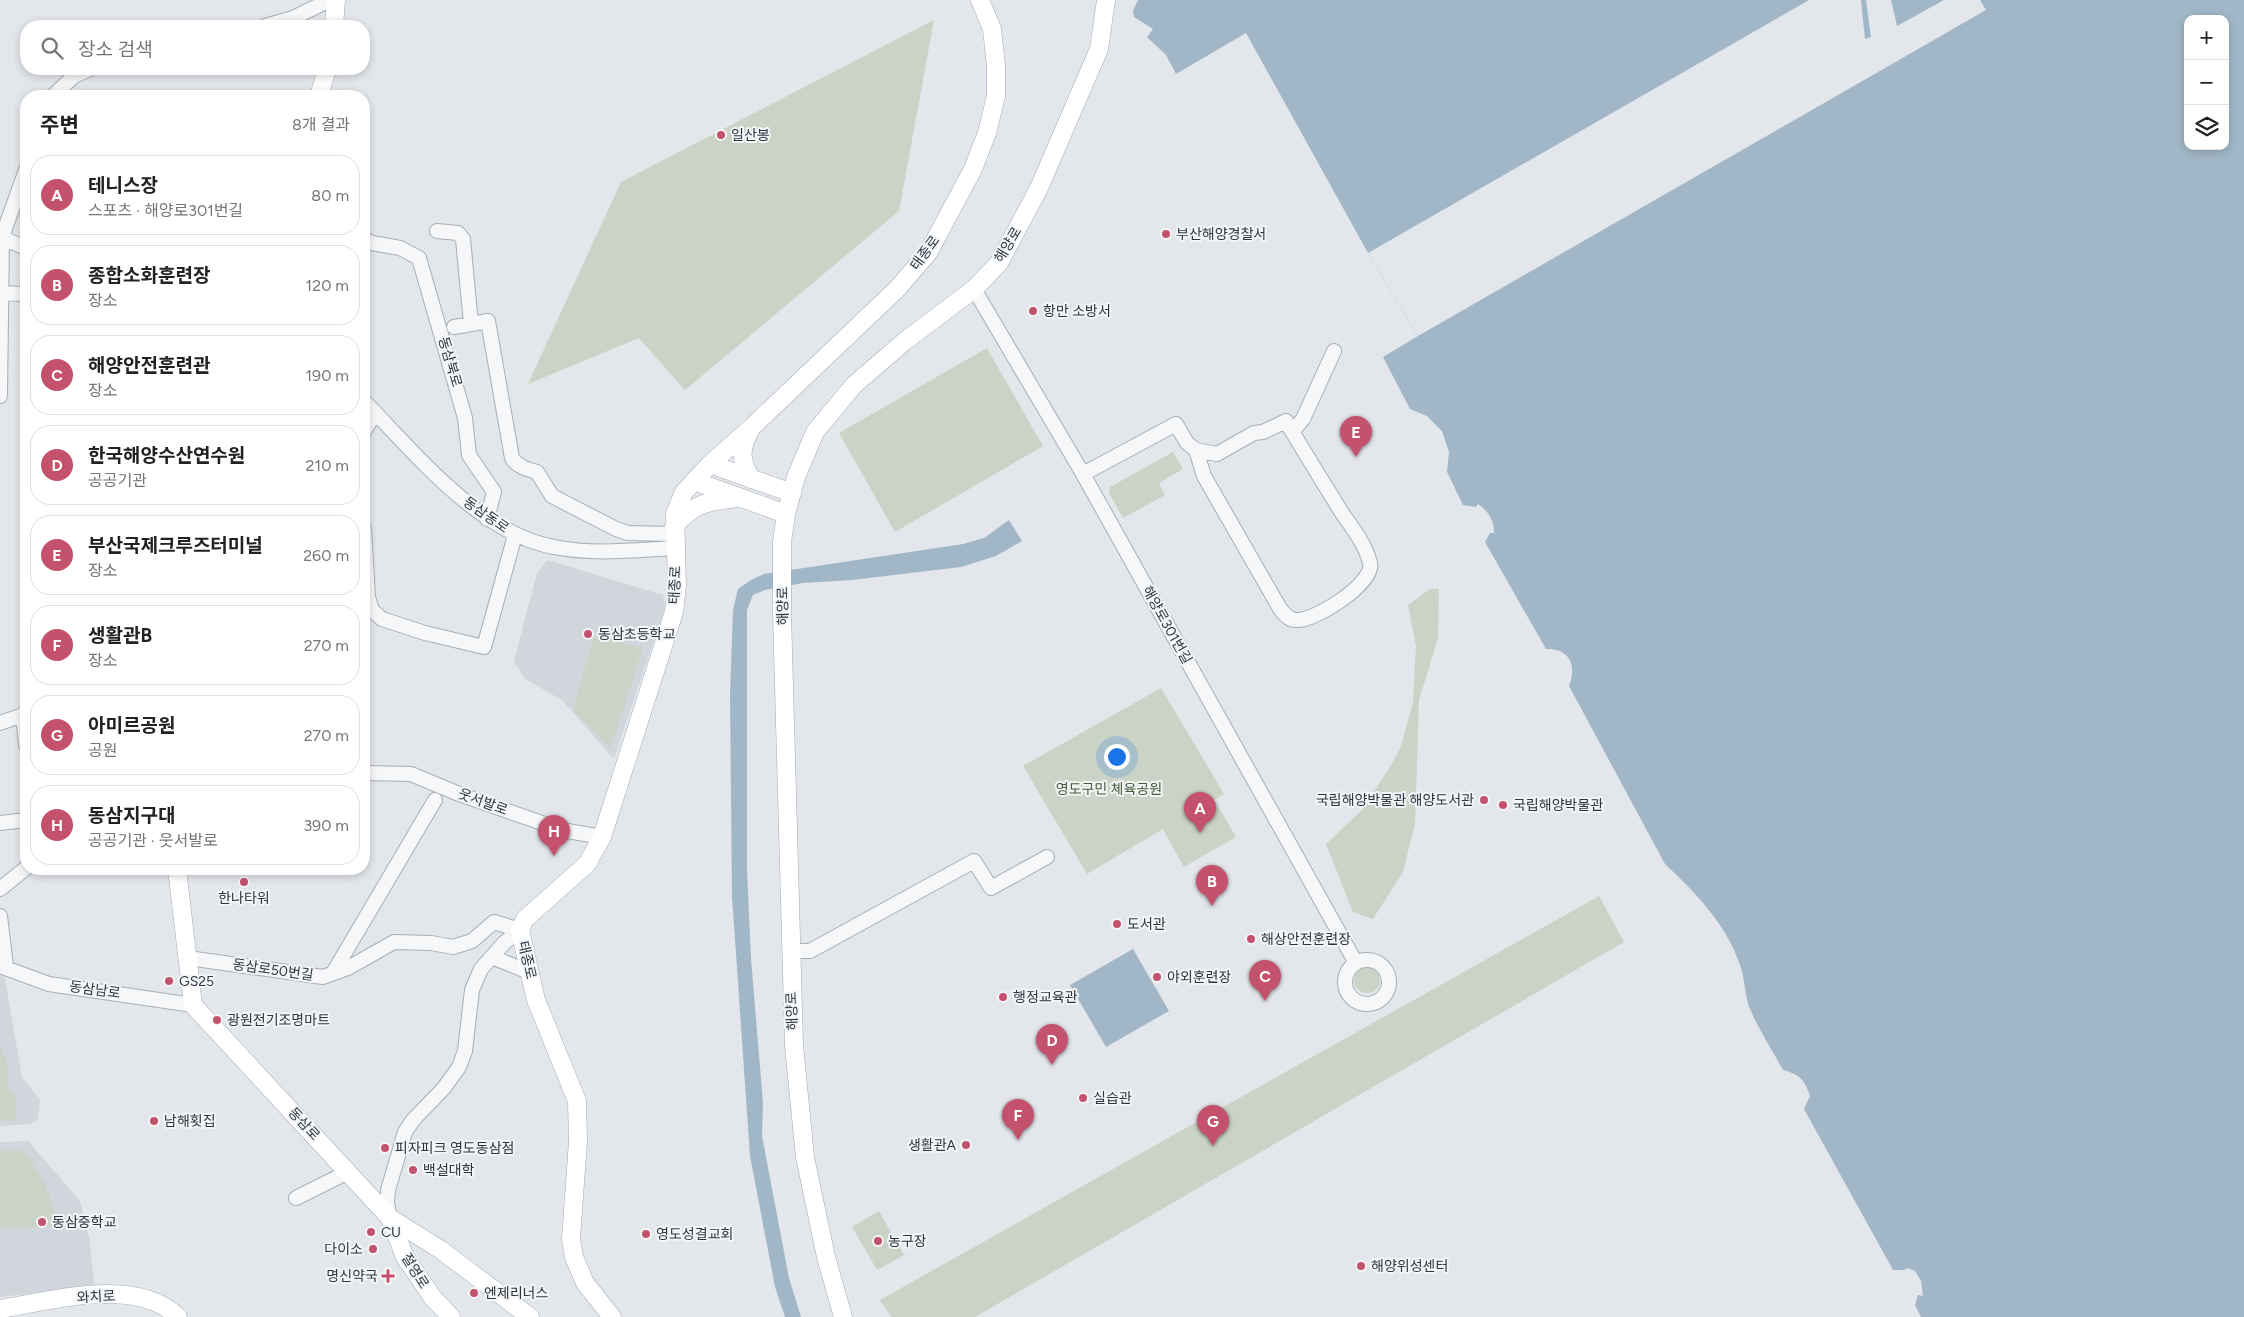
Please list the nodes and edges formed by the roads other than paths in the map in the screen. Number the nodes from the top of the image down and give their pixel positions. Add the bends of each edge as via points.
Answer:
1 (330, 0) edge
2 (336, 0) edge
3 (980, 0) edge
4 (1106, 0) edge
5 (286, 20) edge
6 (334, 20) edge
7 (76, 75) edge
8 (325, 75) edge
9 (59, 90) edge
10 (321, 90) edge
11 (20, 186) edge
12 (437, 231) dead end
13 (1, 237) edge
14 (370, 242) edge
15 (20, 245) edge
16 (974, 289) junction
17 (0, 293) edge
18 (20, 294) edge
19 (471, 324) junction
20 (454, 327) dead end
21 (0, 350) edge
22 (1334, 351) dead end
23 (0, 396) edge
24 (370, 407) edge
25 (375, 412) junction
26 (370, 421) edge
27 (753, 426) junction
28 (1292, 432) junction
29 (1196, 450) junction
30 (1217, 454) junction
31 (710, 464) junction
32 (1083, 474) junction
33 (1204, 476) junction
34 (751, 479) junction
35 (694, 481) junction
36 (792, 493) junction
37 (740, 497) junction
38 (786, 514) junction
39 (487, 519) junction
40 (515, 535) junction
41 (675, 536) junction
42 (370, 604) edge
43 (20, 716) edge
44 (0, 723) edge
45 (370, 773) edge
46 (435, 800) dead end
47 (20, 820) edge
48 (0, 822) edge
49 (602, 837) junction
50 (1047, 856) dead end
51 (20, 873) edge
52 (178, 875) edge
53 (0, 889) edge
54 (0, 916) edge
55 (520, 930) junction
56 (791, 951) junction
57 (492, 957) junction
58 (188, 958) junction
59 (1356, 963) dead end
60 (3, 966) edge
61 (529, 972) junction
62 (333, 973) junction
63 (194, 1005) junction
64 (348, 1172) junction
65 (296, 1198) dead end
66 (390, 1218) junction
67 (7, 1311) edge
68 (178, 1317) edge
69 (450, 1317) edge
70 (530, 1317) edge
71 (612, 1317) edge
72 (843, 1317) edge

1 - 5 street
2 - 6 main road
3 - 27 main road, 태종로 via 992,29 996,96 987,133 950,215 928,253 897,289
4 - 16 main road, 해양로 via 1099,49 1039,188 999,263
7 - 9 street
8 - 10 main road
11 - 13 street
12 - 19 street via 458,232 463,239
13 - 15 street
13 - 17 street
14 - 39 street, 동삼북로 via 400,248 419,258 465,418 469,455 494,492
16 - 32 street, 해양로301번길
16 - 36 main road, 해양로 via 854,385 815,432
17 - 18 street
17 - 21 street
19 - 20 street
19 - 41 street via 488,322 512,458 516,464 537,472 552,496 616,529 628,533
21 - 23 street
22 - 28 street via 1303,419
24 - 25 street, 동삼동로
25 - 26 street
25 - 39 street, 동삼동로 via 456,494
27 - 31 main road, 태종로
27 - 34 main road via 741,453
28 - 30 street via 1286,421 1254,433
28 - 33 street via 1370,564 1370,572 1354,591 1321,611 1298,621 1284,614
29 - 30 street
29 - 32 street via 1187,443 1176,424
29 - 33 street
30 - 33 street
31 - 34 main road
31 - 35 main road, 태종로
32 - 59 street, 해양로301번길
34 - 36 main road
35 - 37 main road
35 - 41 main road, 태종로 via 684,492 675,514
36 - 38 main road, 해양로
37 - 38 main road
37 - 41 main road via 698,505 685,513
38 - 56 main road, 해양로 via 782,542 782,614
39 - 40 street, 동삼동로
40 - 41 street, 동삼동로 via 553,547 594,552
40 - 42 street via 484,647 382,619
41 - 49 main road, 태종로 via 678,585 674,612
43 - 44 street
45 - 49 street, 웃서발로 via 411,774 562,830
46 - 62 street
47 - 48 street
49 - 55 main road, 태종로 via 588,864 525,919
50 - 56 street via 991,888 974,861 810,951
51 - 53 street
52 - 58 main road
54 - 60 street
55 - 57 street
55 - 61 main road, 태종로
55 - 62 street, 동삼로50번길 via 494,922 472,941 453,947 394,942
56 - 72 main road, 해양로 via 794,1046 805,1158 826,1257
57 - 61 street
57 - 66 street via 474,981 465,1051 459,1067 406,1132 388,1190
58 - 62 street, 동삼로50번길 via 322,976
58 - 63 main road
60 - 63 street, 동삼남로 via 49,984
61 - 71 main road, 태종로 via 536,1000 577,1101 578,1141 571,1239 574,1257 585,1283
63 - 64 main road, 동삼로
64 - 65 street
64 - 66 main road, 동삼로
66 - 69 main road, 절영로 via 405,1257
66 - 70 main road, 동삼로 via 441,1250
67 - 68 main road, 와치로 via 97,1294 115,1294 150,1301

